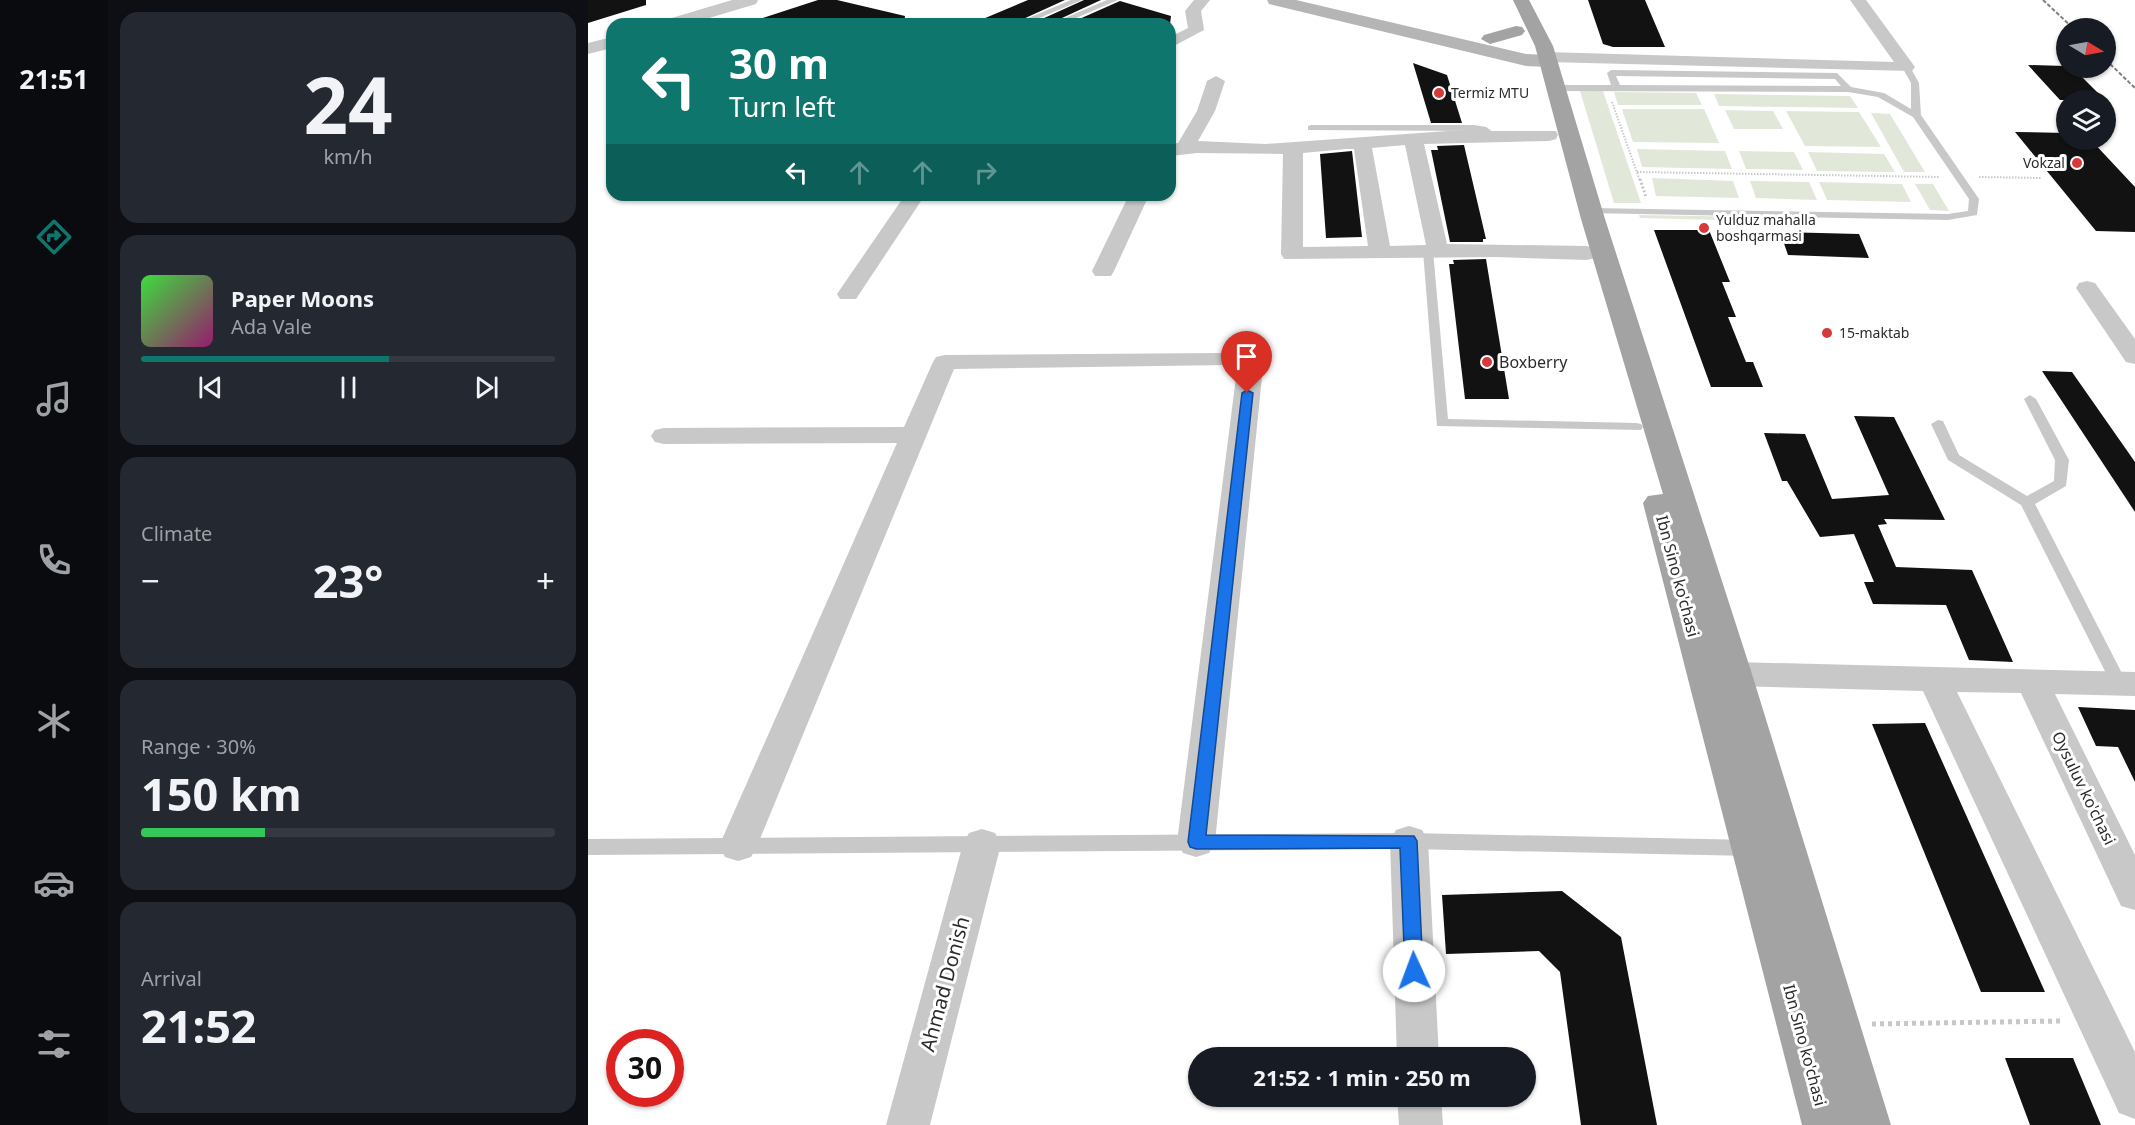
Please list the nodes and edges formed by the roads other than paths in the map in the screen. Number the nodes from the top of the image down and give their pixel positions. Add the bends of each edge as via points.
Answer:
1 (730, 0) edge
2 (750, 0) edge
3 (1078, 0) edge
4 (1114, 0) edge
5 (1202, 0) edge
6 (1275, 0) edge
7 (1310, 0) edge
8 (1858, 0) edge
9 (672, 18) edge
10 (691, 18) edge
11 (1033, 18) edge
12 (1069, 18) edge
13 (606, 38) edge
14 (1176, 40) edge
15 (588, 43) edge
16 (606, 44) edge
17 (1528, 45) edge
18 (588, 49) edge
19 (1906, 67) junction
20 (1216, 81) dead end
21 (1848, 89) junction
22 (1612, 90) junction
23 (1916, 115) junction
24 (1311, 128) dead end
25 (1492, 135) junction
26 (1549, 135) junction
27 (1413, 139) junction
28 (1362, 142) junction
29 (1293, 147) junction
30 (1178, 148) edge
31 (911, 201) edge
32 (1136, 201) edge
33 (1591, 211) junction
34 (1433, 251) junction
35 (1380, 252) junction
36 (1587, 253) junction
37 (1103, 272) dead end
38 (2087, 288) dead end
39 (848, 294) dead end
40 (2135, 357) edge
41 (1220, 360) dead end
42 (1249, 377) dead end
43 (2030, 399) dead end
44 (1938, 424) dead end
45 (1636, 427) junction
46 (914, 435) junction
47 (664, 436) dead end
48 (2027, 502) junction
49 (1734, 674) junction
50 (1934, 678) junction
51 (2032, 681) junction
52 (2127, 684) edge
53 (1408, 841) junction
54 (1196, 842) junction
55 (982, 844) junction
56 (738, 846) junction
57 (588, 847) edge
58 (1752, 848) junction
59 (2135, 894) edge
60 (1417, 1047) edge
61 (2135, 1098) edge
62 (1420, 1107) edge
63 (908, 1125) edge
64 (1421, 1125) edge
65 (1827, 1125) edge
66 (1866, 1125) edge

1 - 9 street
2 - 10 street
3 - 11 lane
4 - 12 lane
5 - 14 street via 1193,11 1196,30
6 - 17 main road
7 - 17 main road
8 - 19 street
13 - 15 street
16 - 18 street
17 - 19 street
17 - 22 lane
17 - 26 main road, Ibn Sino ko'chasi
17 - 33 main road, Ibn Sino ko'chasi
19 - 23 lane via 1915,83
20 - 30 street via 1206,111
21 - 22 lane
21 - 22 lane via 1837,76 1611,73
21 - 23 lane via 1881,94
23 - 33 lane via 1974,199 1973,213 1948,217
24 - 25 lane via 1474,128
25 - 26 street
25 - 27 street
26 - 36 main road, Ibn Sino ko'chasi
27 - 28 street
27 - 34 street
28 - 29 street
28 - 35 street
29 - 30 street
29 - 35 street via 1292,254
31 - 39 street
32 - 37 street
33 - 49 main road, Ibn Sino ko'chasi
34 - 35 street
34 - 36 street
34 - 45 lane via 1442,423
36 - 45 main road, Ibn Sino ko'chasi
38 - 40 street
41 - 46 street via 945,362
42 - 54 street
43 - 48 lane via 2062,460 2061,483
44 - 48 lane via 1953,457
45 - 58 main road, Ibn Sino ko'chasi
46 - 47 street
46 - 56 street
48 - 52 lane
49 - 50 street
49 - 66 main road, Ibn Sino ko'chasi
50 - 51 street
50 - 61 street
51 - 52 street
51 - 59 street, Oysuluv ko'chasi
53 - 54 lane
53 - 58 lane
53 - 60 street
54 - 55 lane
55 - 56 lane
55 - 63 street, Ahmad Donish
56 - 57 lane
58 - 65 main road, Ibn Sino ko'chasi
62 - 64 street

